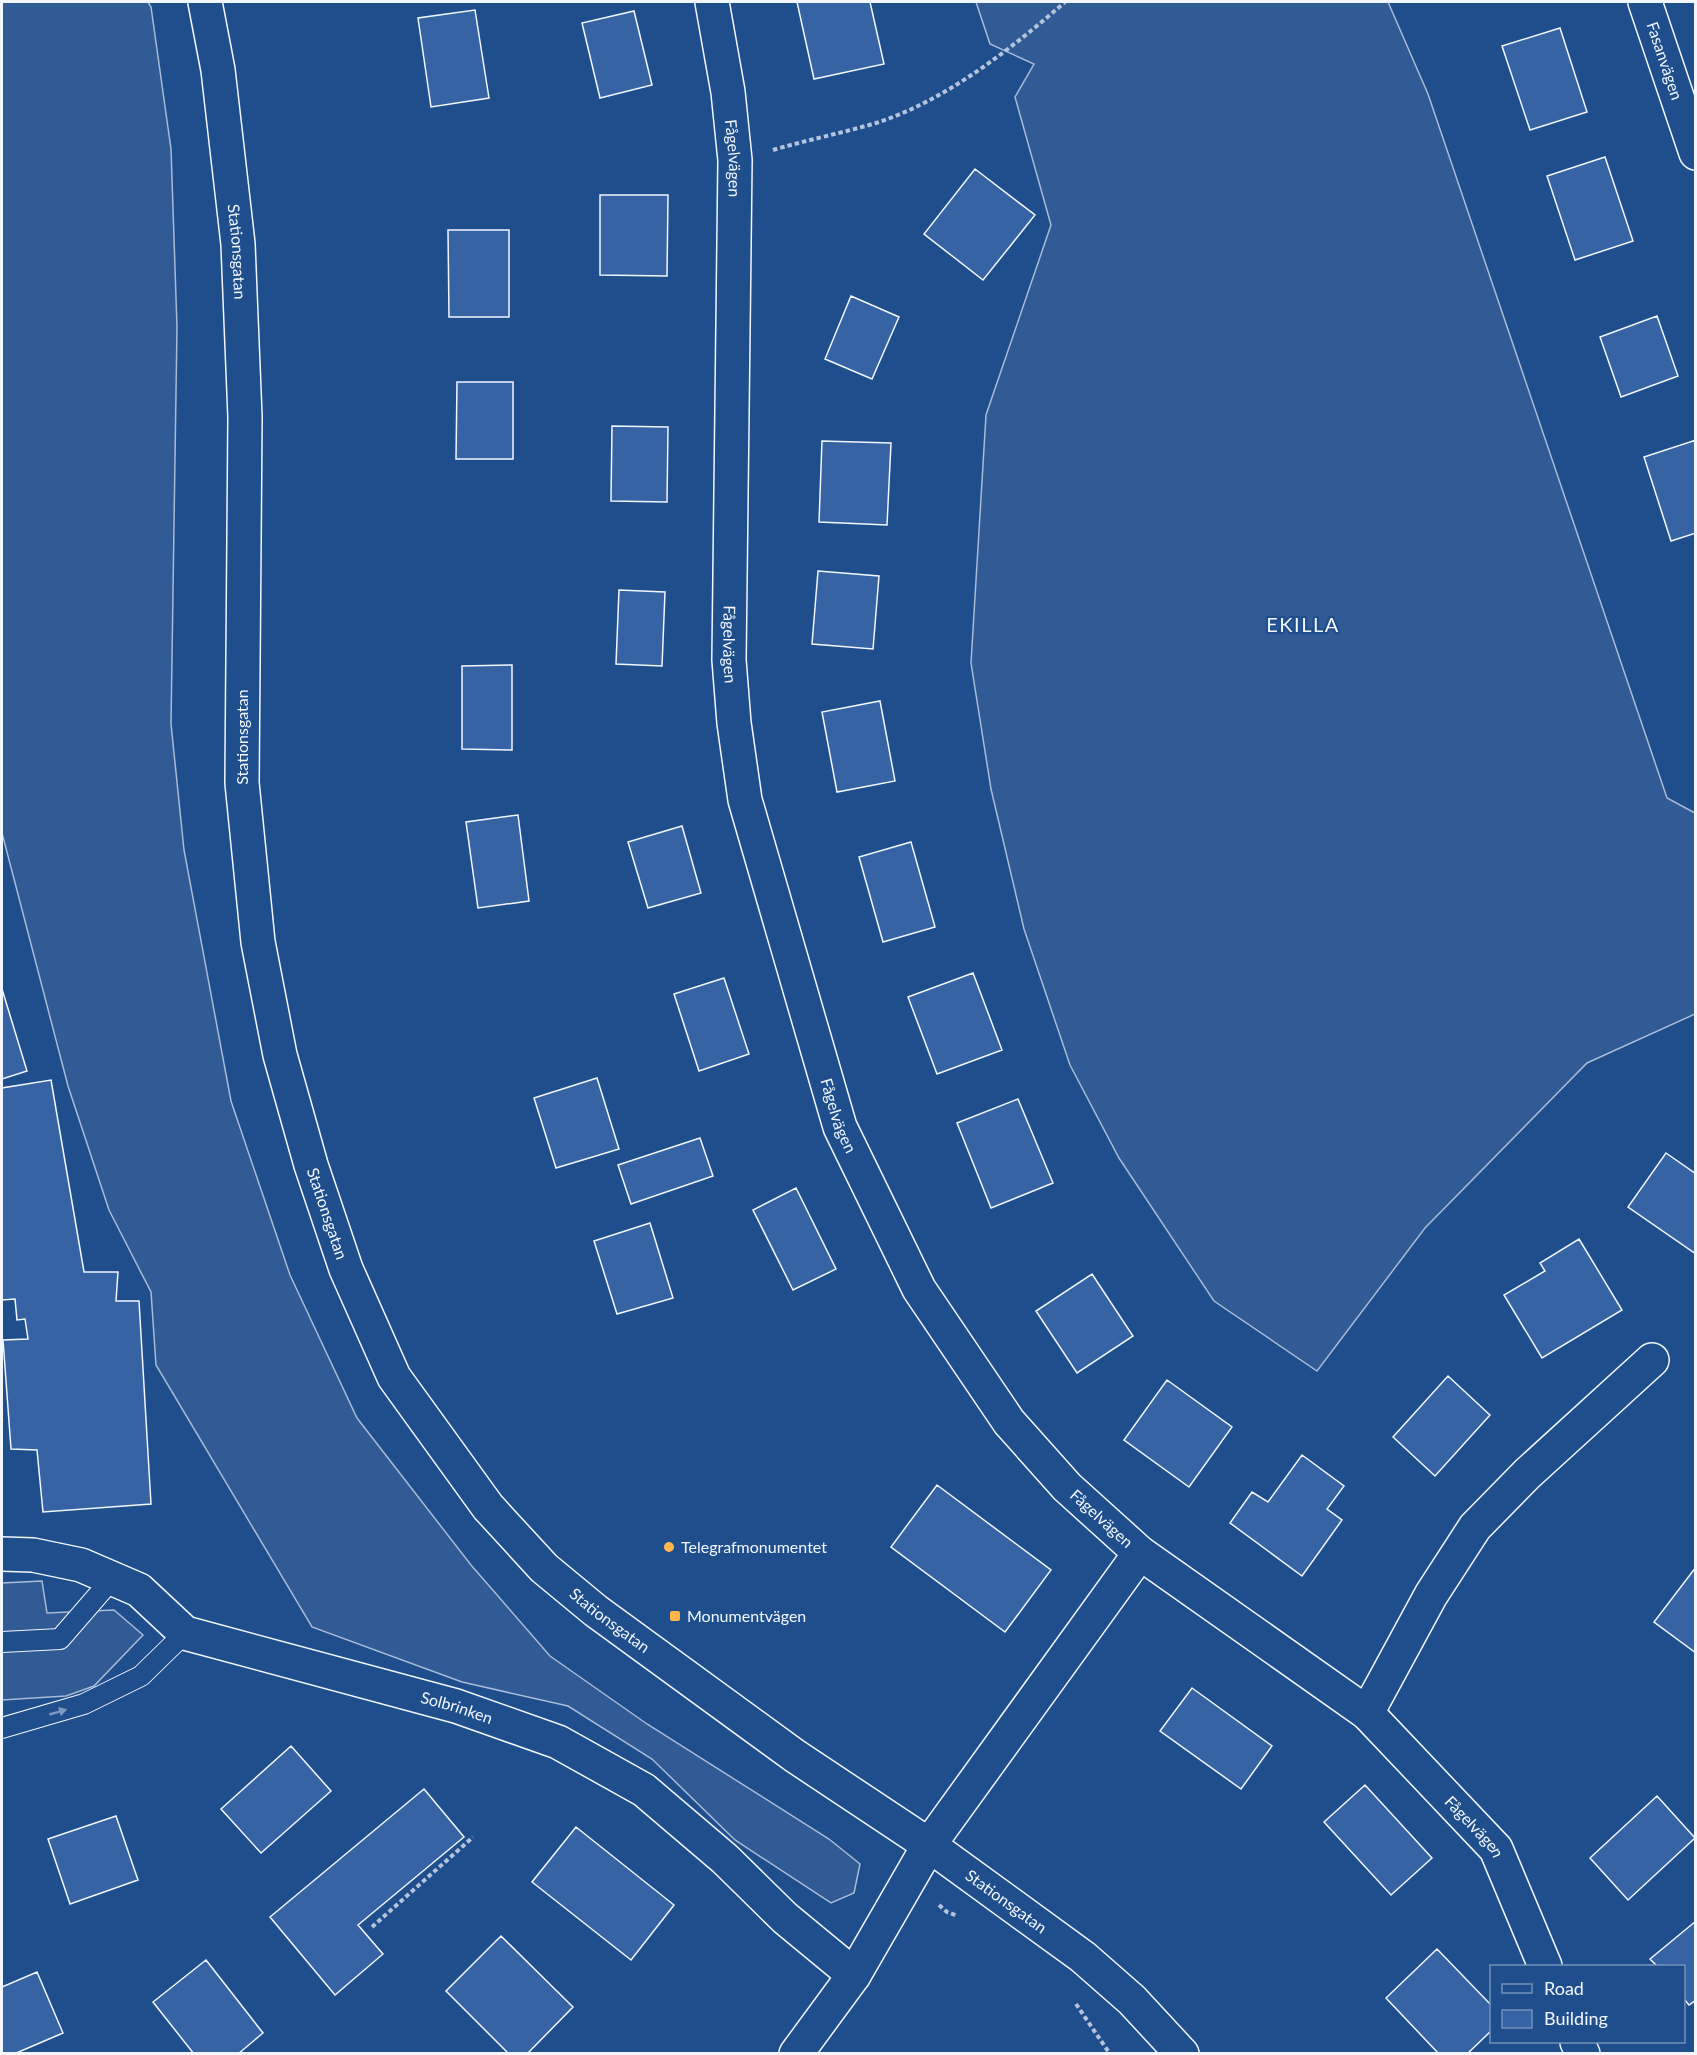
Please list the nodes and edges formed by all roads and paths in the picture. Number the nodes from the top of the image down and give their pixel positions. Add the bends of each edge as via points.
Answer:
1 (205, 2) edge
2 (712, 2) edge
3 (1065, 2) edge
4 (1645, 2) edge
5 (1695, 153) edge
6 (735, 160) junction
7 (1652, 1360) dead end
8 (1140, 1553) junction
9 (2, 1554) edge
10 (112, 1579) junction
11 (185, 1633) junction
12 (2, 1642) edge
13 (1367, 1713) junction
14 (2, 1728) edge
15 (473, 1837) dead end
16 (929, 1845) junction
17 (910, 1876) junction
18 (965, 1919) dead end
19 (372, 1927) dead end
20 (1545, 1965) edge
21 (854, 1976) junction
22 (1073, 2001) dead end
23 (796, 2054) edge
24 (1110, 2054) edge
25 (1182, 2054) edge

1 - 16 street, Stationsgatan via 218,70 238,244 245,417 242,783 258,942 280,1055 346,1269 394,1377 488,1507 544,1568 596,1611 786,1749
2 - 6 street, Fågelvägen
3 - 6 path via 980,71 923,101 878,122
4 - 5 street, Fasanvägen
6 - 8 street, Fågelvägen via 729,660 734,723 746,800 833,1105 919,1289 1009,1422 1067,1487
7 - 13 street via 1475,1527 1431,1595
8 - 13 street, Fågelvägen
8 - 16 street
9 - 10 street, Solbrinken via 33,1555 81,1566
10 - 11 street, Solbrinken via 139,1590
10 - 12 lane via 60,1639
14 -> 11 lane via 84,1704 141,1676
11 - 21 street, Solbrinken via 456,1706 558,1742 644,1790
13 - 20 street, Fågelvägen via 1496,1849
15 - 19 path
16 - 17 street
16 - 25 street, Stationsgatan via 1083,1957 1132,2000
17 - 18 path via 947,1912
17 - 21 street
21 - 23 street
22 - 24 path

